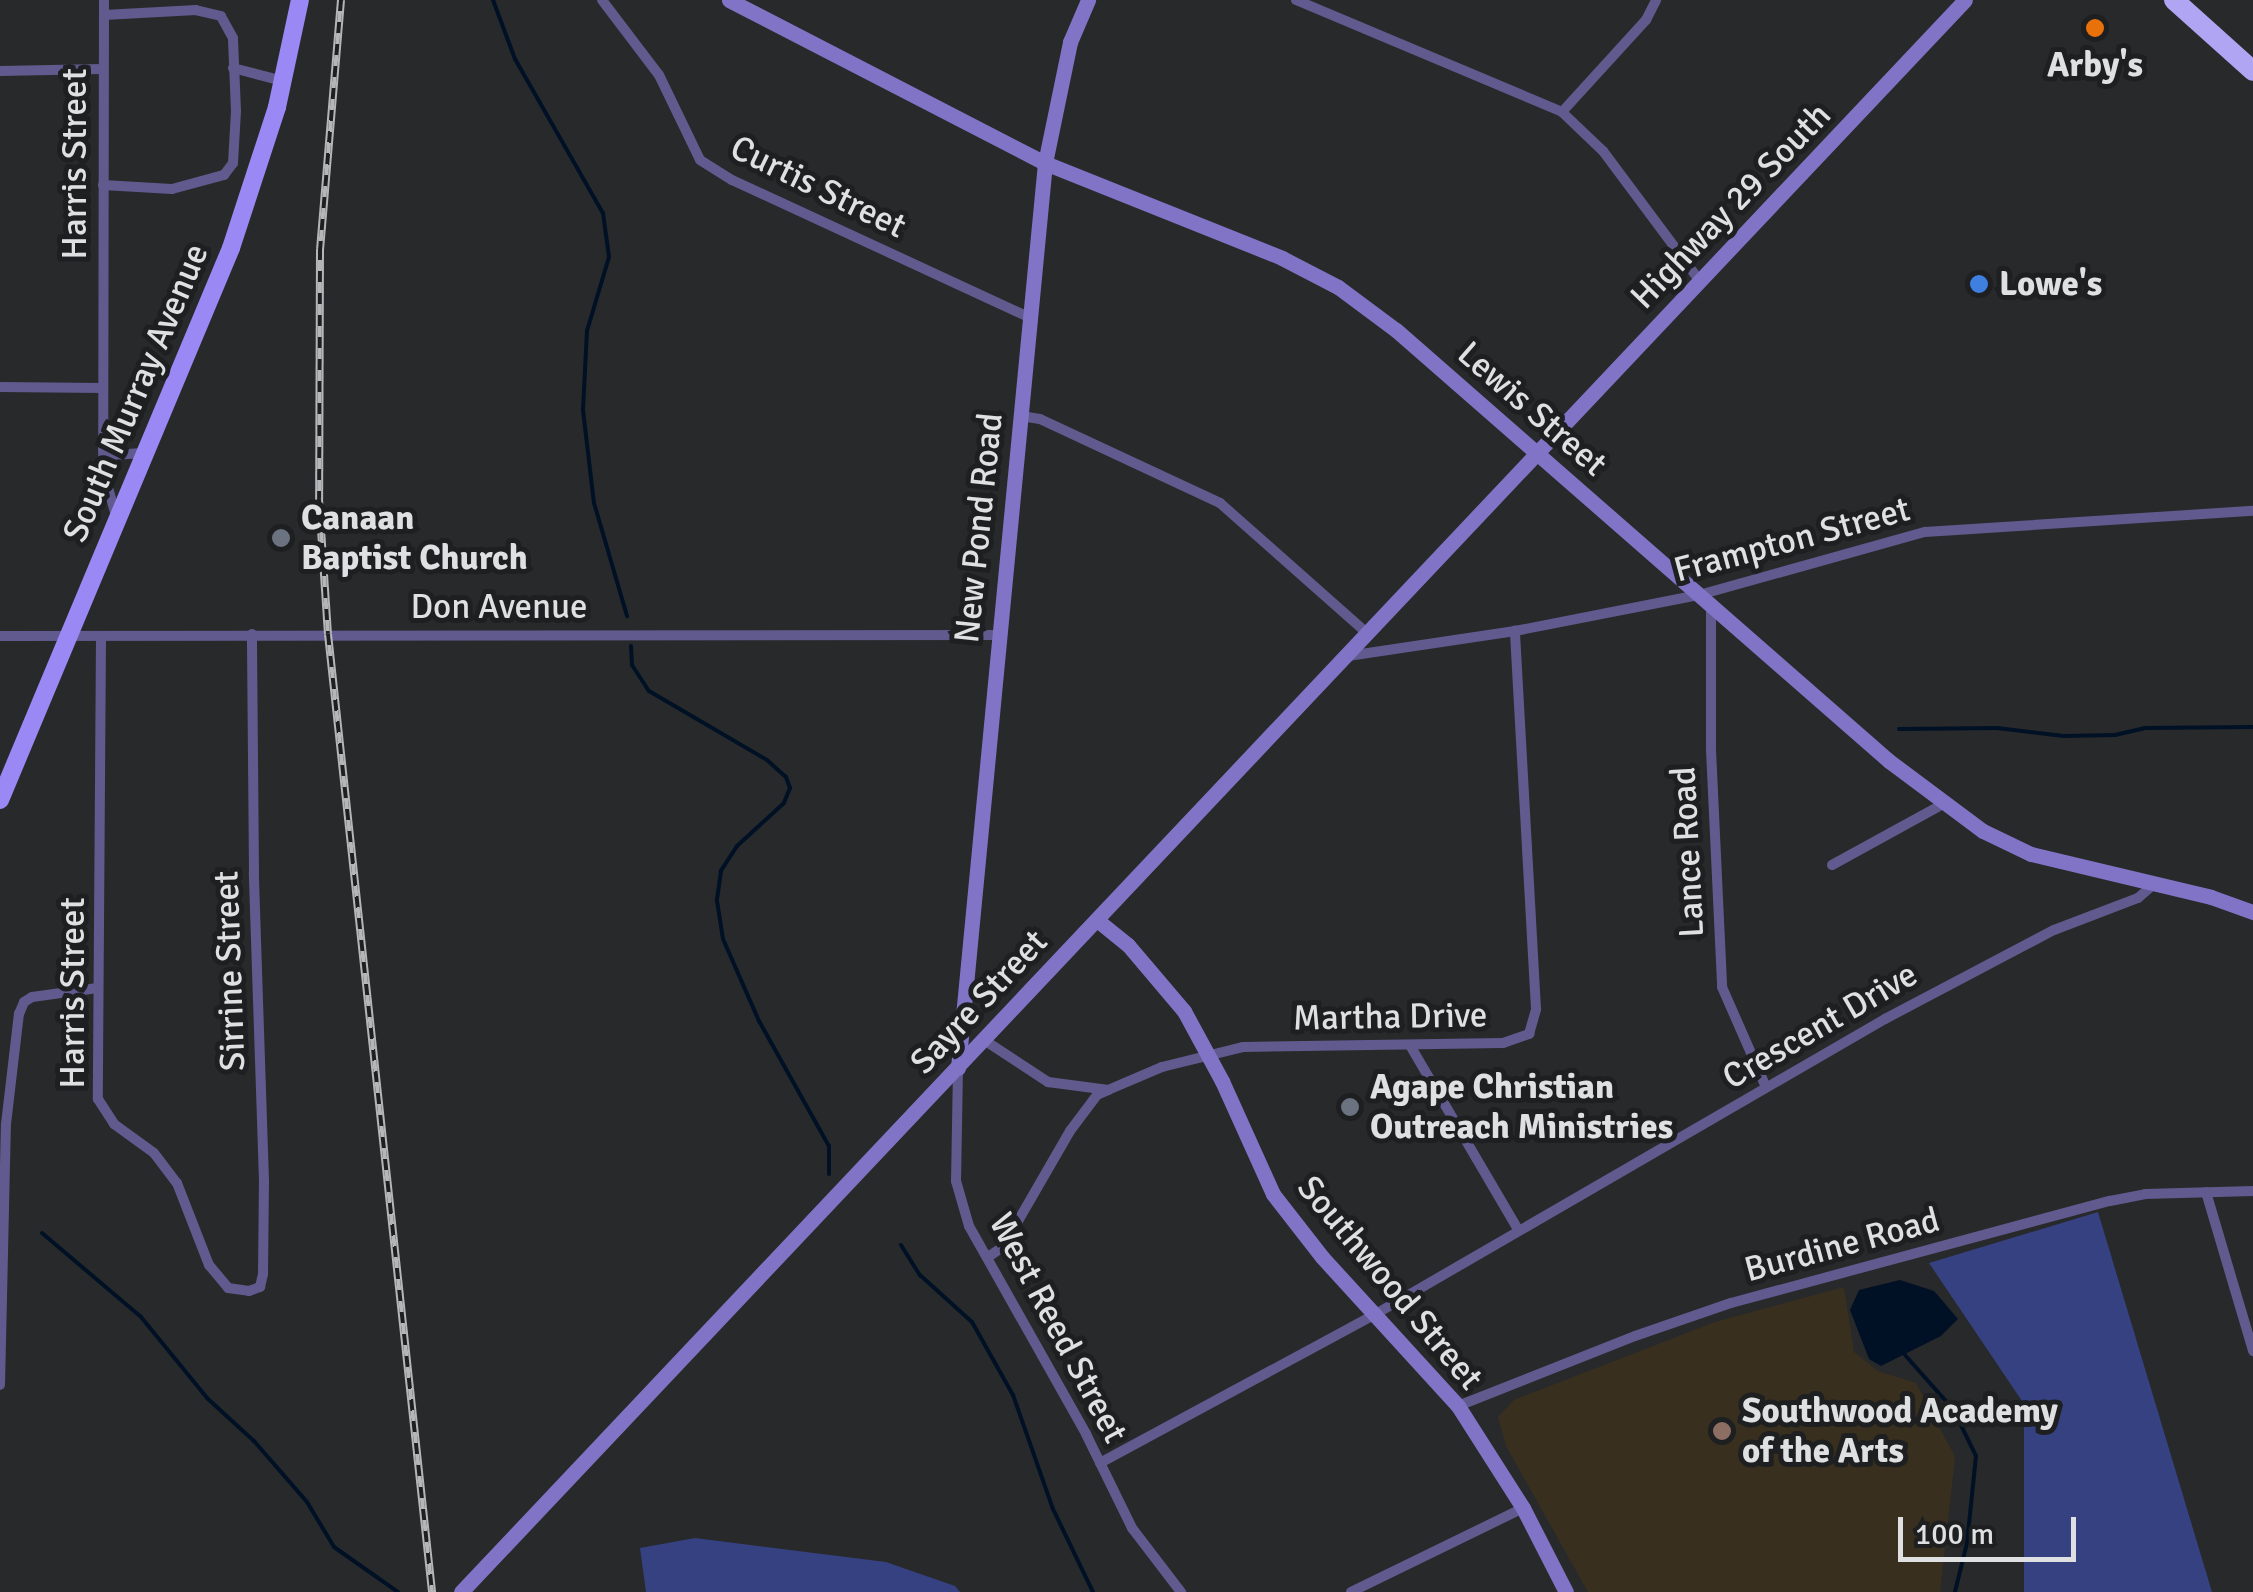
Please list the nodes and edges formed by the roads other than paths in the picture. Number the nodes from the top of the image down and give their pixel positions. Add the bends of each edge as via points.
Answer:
1 (104, 0) edge
2 (300, 0) edge
3 (602, 0) edge
4 (729, 0) edge
5 (1088, 0) edge
6 (1296, 0) edge
7 (1656, 0) edge
8 (1965, 0) edge
9 (2174, 0) edge
10 (104, 14) junction
11 (234, 68) junction
12 (102, 69) junction
13 (0, 70) edge
14 (2253, 72) edge
15 (283, 81) junction
16 (1562, 112) junction
17 (1046, 163) junction
18 (103, 185) junction
19 (1700, 281) junction
20 (1030, 318) junction
21 (0, 388) edge
22 (103, 388) junction
23 (1021, 416) junction
24 (103, 449) junction
25 (145, 453) junction
26 (1540, 454) junction
27 (2253, 510) edge
28 (118, 520) junction
29 (1705, 600) junction
30 (1515, 630) junction
31 (252, 634) junction
32 (1368, 634) junction
33 (999, 635) junction
34 (0, 636) edge
35 (69, 638) junction
36 (101, 638) junction
37 (1348, 656) junction
38 (0, 800) edge
39 (1943, 804) junction
40 (1832, 865) dead end
41 (2154, 884) junction
42 (2253, 912) edge
43 (1097, 920) junction
44 (97, 988) junction
45 (984, 1040) junction
46 (1411, 1046) junction
47 (1208, 1053) junction
48 (958, 1068) junction
49 (1766, 1087) junction
50 (1108, 1090) junction
51 (2253, 1191) edge
52 (2206, 1192) junction
53 (1519, 1231) junction
54 (988, 1257) junction
55 (243, 1290) joint
56 (1374, 1315) junction
57 (2253, 1351) edge
58 (0, 1386) edge
59 (1458, 1406) junction
60 (1100, 1463) junction
61 (1523, 1508) junction
62 (461, 1592) edge
63 (1181, 1592) edge
64 (1351, 1592) edge
65 (1566, 1592) edge

1 - 10 street, Harris Street
2 - 15 main road, South Murray Avenue
3 - 20 street, Curtis Street via 659,74 700,160
4 - 17 street, Lewis Street
5 - 17 street, New Pond Road via 1070,42
6 - 16 street
7 - 16 street via 1646,20
8 - 19 street, Highway 29 South
9 - 14 highway
10 - 11 street via 208,11 228,23
10 - 12 street, Harris Street
11 - 15 street
11 - 18 street via 234,153 224,175 172,189
12 - 13 street
12 - 18 street, Harris Street
15 - 25 main road, South Murray Avenue via 232,248
16 - 19 street via 1603,151
17 - 20 street, New Pond Road
17 - 26 street, Lewis Street via 1326,280 1396,330
18 - 22 street, Harris Street
19 - 26 street, Highway 29 South
20 - 23 street, New Pond Road
21 - 22 street
22 - 24 street, Harris Street
23 - 32 street via 1220,503
23 - 33 street, New Pond Road
24 - 25 street
24 - 28 street, Harris Street
25 - 28 main road, South Murray Avenue
26 - 29 street, Lewis Street
26 - 32 street, Sayre Street
27 - 29 street, Frampton Street via 1925,532
28 - 35 main road, South Murray Avenue
29 - 30 street, Frampton Street
29 - 39 street, Lewis Street
29 - 49 street, Lance Road via 1722,987
30 - 37 street, Frampton Street
30 - 46 street, Martha Drive via 1536,1018 1529,1034 1503,1043
31 - 33 street, Don Avenue
31 - 36 street, Don Avenue
31 - 55 street, Sirrine Street via 264,1274 260,1288
32 - 37 street, Sayre Street
33 - 48 street, New Pond Road
34 - 35 street, Don Avenue
35 - 36 street, Don Avenue
35 - 38 main road, South Murray Avenue
36 - 44 street, Harris Street
37 - 43 street, Sayre Street
39 - 40 street
39 - 41 street, Lewis Street via 2031,854
41 - 42 street, Lewis Street
41 - 49 street, Crescent Drive via 2122,906 2012,950
43 - 45 street, Sayre Street
43 - 47 street, Southwood Street via 1151,969
44 - 55 street, Harris Street via 98,1098 104,1112 154,1153 176,1183 208,1265 228,1288
44 - 58 street via 32,997 19,1014 6,1124
45 - 48 street, Sayre Street
45 - 50 street, Martha Drive via 1048,1082
46 - 47 street, Martha Drive via 1262,1046
46 - 53 street
47 - 50 street, Martha Drive
47 - 56 street, Southwood Street via 1273,1194
48 - 54 street, West Reed Street via 956,1181 969,1226
48 - 62 street, Sayre Street
49 - 53 street, Crescent Drive
50 - 54 street via 1070,1131 1003,1247
51 - 52 street, Burdine Road
52 - 57 street
52 - 59 street, Burdine Road via 2110,1201 1730,1303
53 - 56 street, Crescent Drive
54 - 60 street, West Reed Street
56 - 59 street, Southwood Street
56 - 60 street, Crescent Drive
59 - 61 street, Southwood Street
60 - 63 street, West Reed Street via 1132,1528
61 - 64 street
61 - 65 street, Southwood Street

